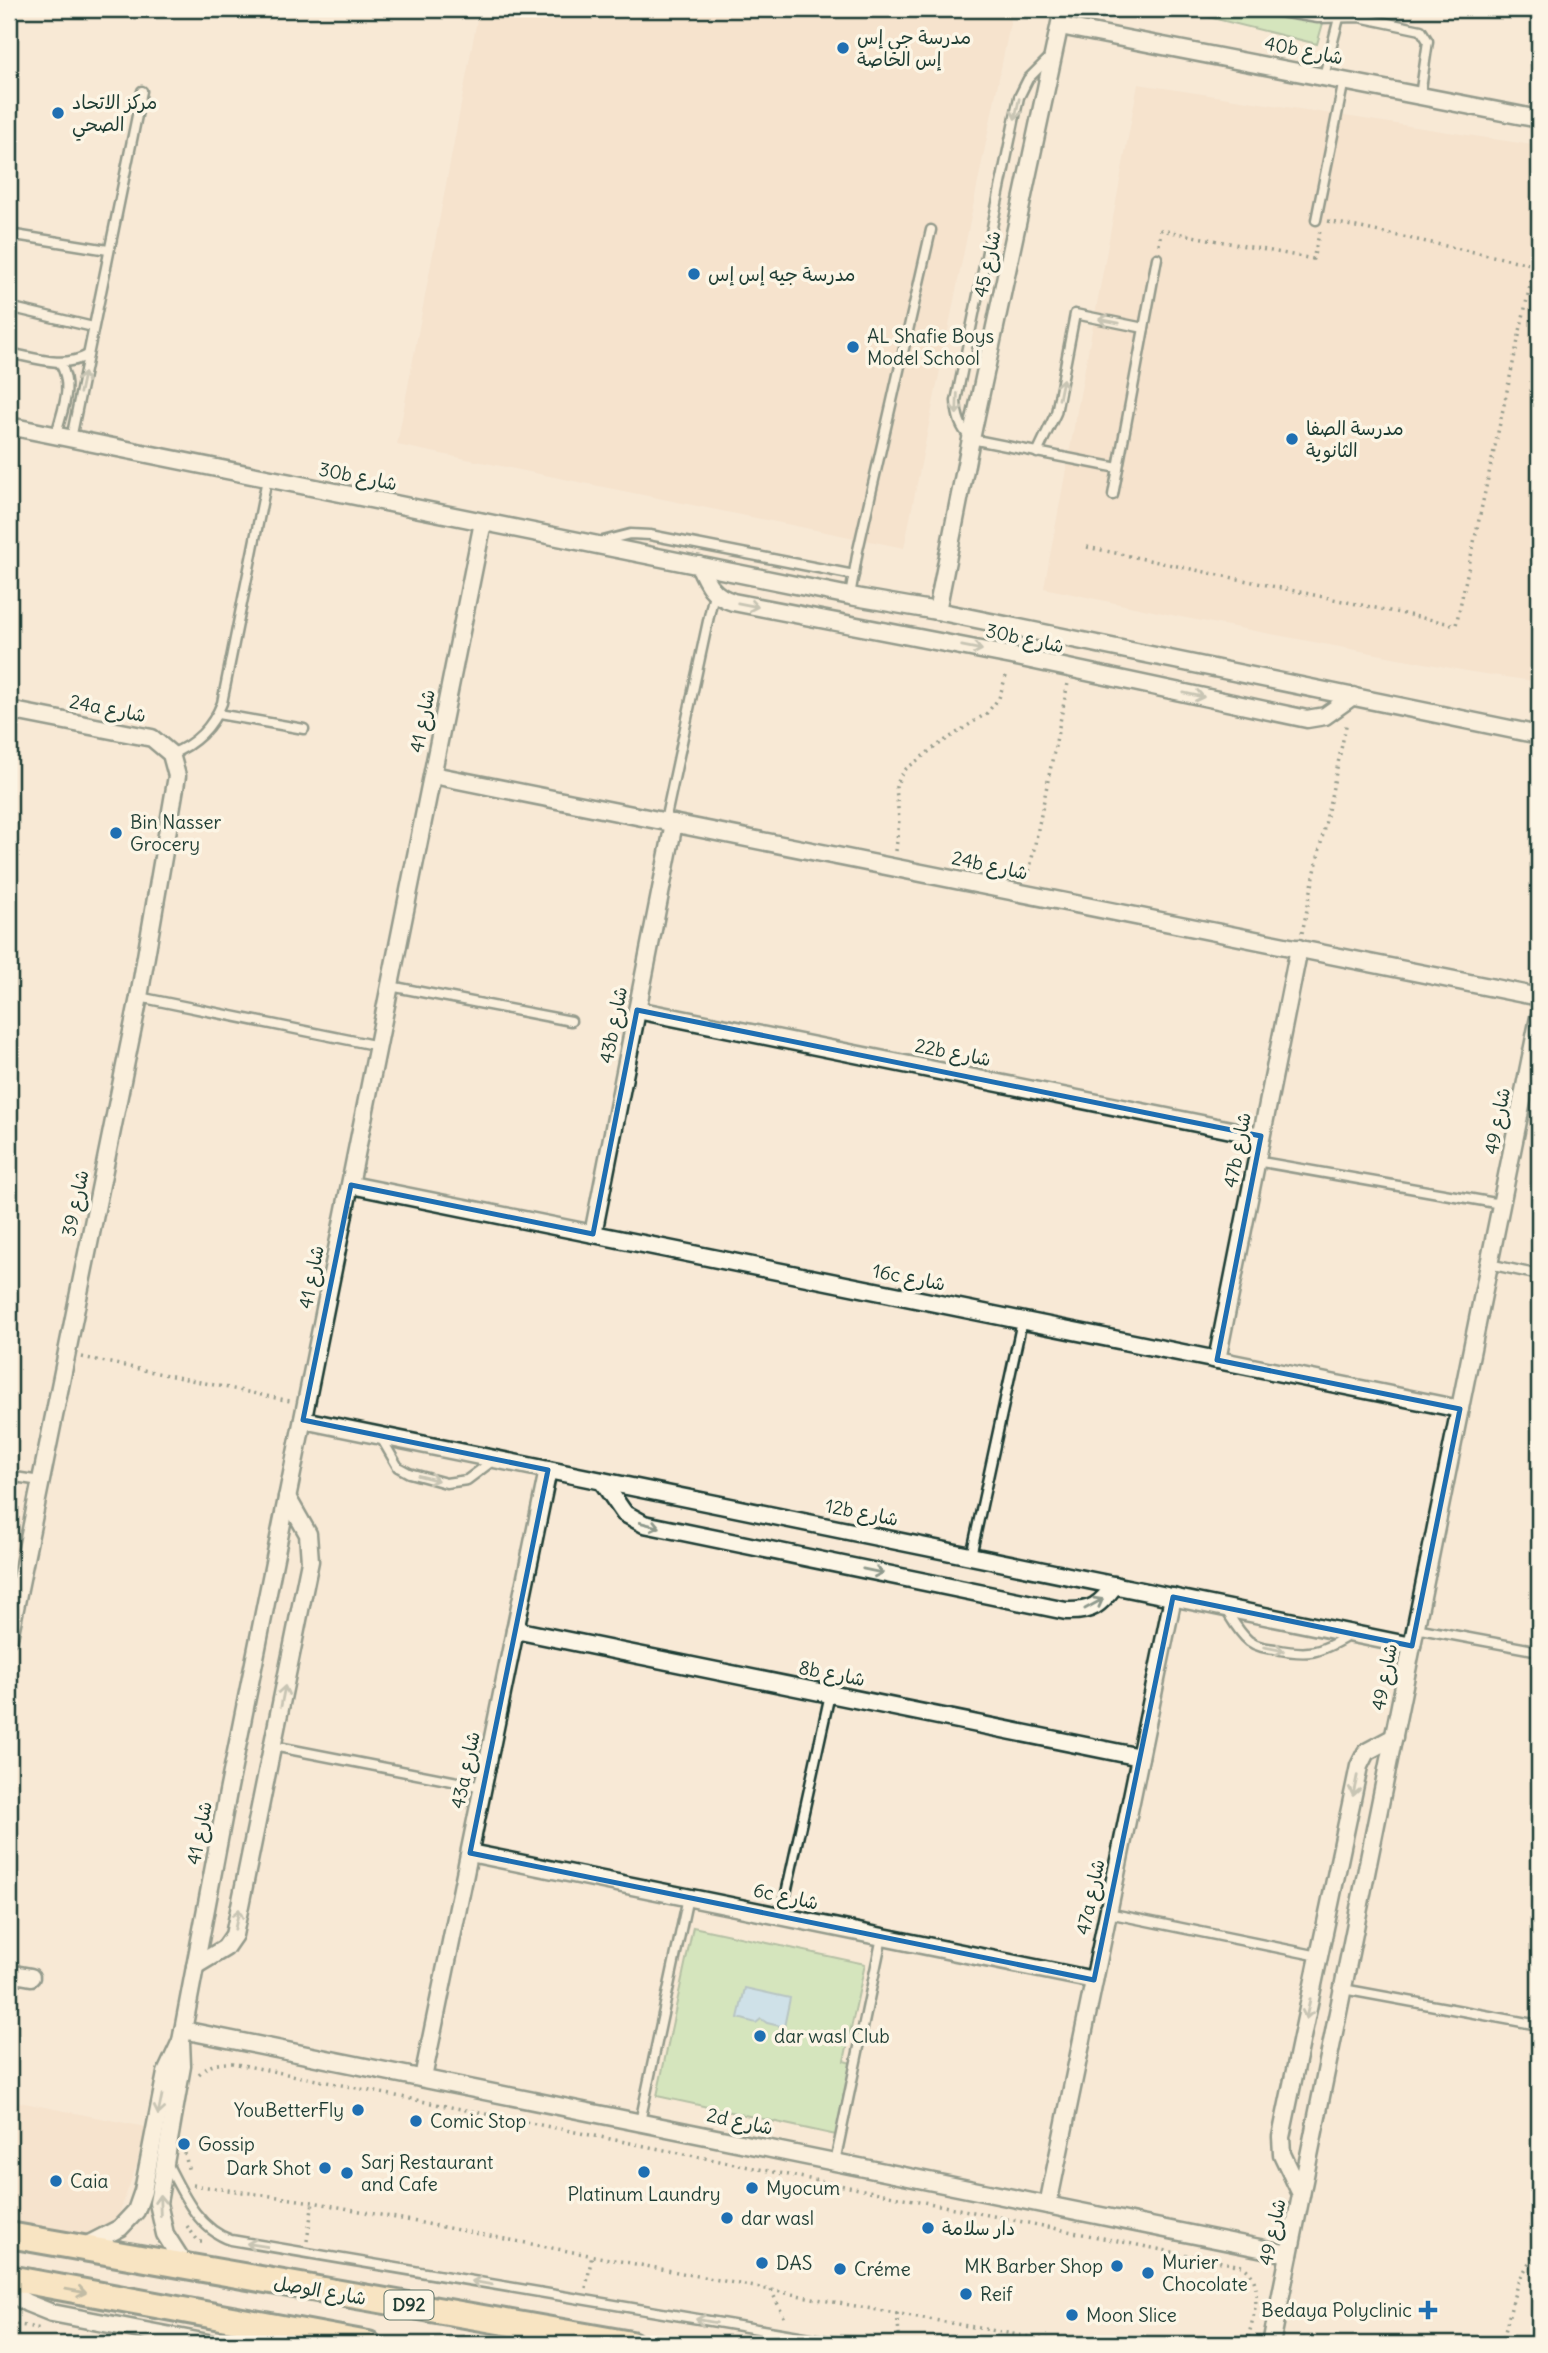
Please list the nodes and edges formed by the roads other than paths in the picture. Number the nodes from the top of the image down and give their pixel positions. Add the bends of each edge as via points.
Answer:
1 (1063, 9) edge
2 (1259, 9) edge
3 (1339, 18) junction
4 (1060, 26) junction
5 (1054, 55) junction
6 (1324, 76) junction
7 (1344, 80) junction
8 (142, 91) dead end
9 (1420, 96) junction
10 (1539, 119) edge
11 (1317, 220) dead end
12 (930, 230) dead end
13 (9, 234) edge
14 (108, 250) junction
15 (1157, 258) road end
16 (9, 307) edge
17 (93, 327) junction
18 (1144, 328) junction
19 (9, 353) edge
20 (88, 355) junction
21 (60, 363) junction
22 (9, 426) edge
23 (64, 437) junction
24 (971, 439) junction
25 (1037, 453) junction
26 (1118, 468) junction
27 (268, 479) junction
28 (1113, 495) dead end
29 (483, 522) junction
30 (592, 544) junction
31 (699, 565) junction
32 (853, 575) junction
33 (714, 593) junction
34 (850, 596) junction
35 (937, 611) junction
36 (1353, 696) junction
37 (9, 710) edge
38 (218, 714) junction
39 (304, 729) dead end
40 (1539, 735) edge
41 (171, 754) junction
42 (433, 775) junction
43 (670, 822) junction
44 (1298, 948) junction
45 (390, 986) junction
46 (139, 997) junction
47 (1539, 997) edge
48 (637, 1010) junction
49 (1539, 1017) edge
50 (570, 1021) dead end
51 (379, 1046) junction
52 (1261, 1136) junction
53 (1256, 1161) junction
54 (351, 1185) junction
55 (1501, 1204) junction
56 (593, 1234) junction
57 (1489, 1264) junction
58 (1539, 1275) edge
59 (1022, 1321) junction
60 (1217, 1360) junction
61 (1460, 1409) junction
62 (305, 1413) junction
63 (380, 1436) junction
64 (495, 1459) junction
65 (548, 1470) junction
66 (9, 1476) edge
67 (40, 1481) junction
68 (602, 1481) junction
69 (287, 1497) junction
70 (971, 1556) junction
71 (1115, 1585) junction
72 (1173, 1597) junction
73 (1224, 1607) junction
74 (1415, 1628) junction
75 (515, 1630) junction
76 (1352, 1633) junction
77 (9, 1638) edge
78 (1412, 1646) junction
79 (1539, 1651) edge
80 (830, 1694) junction
81 (1394, 1737) junction
82 (273, 1746) junction
83 (1140, 1757) junction
84 (483, 1787) junction
85 (470, 1853) junction
86 (688, 1897) junction
87 (1108, 1913) junction
88 (781, 1916) junction
89 (881, 1937) junction
90 (1319, 1956) junction
91 (195, 1966) junction
92 (9, 1973) edge
93 (31, 1977) dead end
94 (1094, 1980) junction
95 (1343, 1989) junction
96 (1539, 2025) edge
97 (182, 2035) junction
98 (423, 2078) junction
99 (640, 2122) junction
100 (165, 2160) junction
101 (835, 2162) junction
102 (1301, 2194) junction
103 (1048, 2205) junction
104 (9, 2235) edge
105 (81, 2248) junction
106 (1289, 2254) junction
107 (186, 2267) junction
108 (9, 2278) edge
109 (9, 2292) edge
110 (213, 2344) edge
111 (368, 2344) edge
112 (631, 2344) edge
113 (846, 2344) edge
114 (1271, 2344) edge

1 - 4 street, شارع 45
2 - 3 lane
3 - 6 lane
3 - 9 lane via 1359,17 1421,30 1428,41
4 - 5 street, شارع 45
4 - 6 street, 40b شارع
5 - 24 street, شارع 45
5 -> 24 lane via 1028,79 1016,111 956,401 961,428
6 - 7 street, 40b شارع
7 - 9 street, 40b شارع
7 - 11 lane
8 - 14 lane
9 - 10 street, 40b شارع
12 - 32 lane
13 - 14 lane
14 - 17 lane
15 - 18 lane
16 - 17 lane
17 - 20 lane
18 - 25 lane via 1075,314 1056,413
18 - 26 lane
19 - 21 lane
20 - 21 lane
23 -> 20 lane
21 - 23 lane via 68,390
22 - 23 street, 30b شارع
23 - 27 street, 30b شارع
24 - 25 lane
24 - 35 street, شارع 45
25 - 26 lane
26 - 28 lane
27 - 29 street, 30b شارع
27 - 38 lane
29 - 30 street, 30b شارع
29 - 42 street, شارع 41
30 - 31 street, 30b شارع
30 - 32 lane via 630,534 650,535
31 - 33 street
31 - 34 street, 30b شارع
32 - 34 lane
33 -> 36 street, 30b شارع via 733,602 1307,719 1325,716
33 - 43 lane
34 - 35 street, 30b شارع
35 - 36 street, 30b شارع
36 - 40 street, 30b شارع
37 - 41 street, 24a شارع via 140,734
38 - 39 lane
38 - 41 lane via 198,739
41 - 46 street, شارع 39 via 177,776
42 - 43 street, 24b شارع
42 - 45 street, شارع 41
43 - 44 street, 24b شارع
43 - 48 street, 43b شارع
44 - 47 street, 24b شارع
44 - 52 street, 47b شارع
45 - 50 lane
45 - 51 street, شارع 41
46 - 51 lane
46 - 67 street, شارع 39
48 - 52 street, 22b شارع
48 - 56 street, 43b شارع
49 - 55 street, شارع 49
51 - 54 street, شارع 41
52 - 53 street, 47b شارع
53 - 55 lane
53 - 60 street, 47b شارع
54 - 56 street, 16c شارع
54 - 62 street, شارع 41
55 - 57 street, شارع 49
56 - 59 street, 16c شارع
57 - 58 lane
57 - 61 street, شارع 49
59 - 60 street, 16c شارع
59 - 70 lane
60 - 61 street, 16c شارع
61 - 74 street, شارع 49
62 - 63 street, 12b شارع
62 - 69 street, شارع 41
63 - 64 street, 12b شارع
63 -> 64 lane via 398,1467 446,1483 467,1480
64 - 65 street, 12b شارع
65 - 68 street, 12b شارع
65 - 75 street, 43a شارع
66 - 67 lane
67 - 77 street, شارع 39
68 - 70 street, 12b شارع
68 -> 71 street via 616,1505 644,1524 1066,1611 1094,1607
82 -> 69 street via 311,1552 304,1526
69 - 91 street, شارع 41
70 - 71 street, 12b شارع
71 - 72 street, 12b شارع
72 - 73 street, 12b شارع
72 - 83 street, 47a شارع
73 - 76 street, 12b شارع
73 -> 76 lane via 1242,1634 1259,1646 1312,1653
74 - 78 street, شارع 49
74 - 79 lane
75 - 80 street, 8b شارع
75 - 84 street, 43a شارع
76 - 78 street, 12b شارع
78 - 81 street, شارع 49
80 - 83 street, 8b شارع
80 - 88 lane
81 -> 90 street via 1362,1758
81 - 95 street, شارع 49
82 - 84 lane
91 -> 82 street via 219,1953 234,1935
83 - 87 street, 47a شارع
84 - 85 street, 43a شارع
85 - 86 street, 6c شارع
85 - 98 street, 43a شارع
86 - 88 street, 6c شارع
86 - 99 lane
87 - 90 lane
87 - 94 street, 47a شارع
88 - 89 street, 6c شارع
89 - 94 street, 6c شارع
89 - 101 lane
90 -> 102 street via 1281,2137 1282,2154
91 - 97 street, شارع 41
92 - 93 street
94 - 103 street, 47a شارع
95 - 96 lane
95 - 102 street, شارع 49
97 - 98 street, 2d شارع
97 - 100 street, شارع 41 via 182,2066
97 -> 105 street, شارع 41 via 166,2073 136,2211 120,2228
98 - 99 street, 2d شارع
99 - 101 street, 2d شارع
107 -> 100 street, شارع 41 via 170,2244 159,2214
113 -> 100 lane via 231,2240 210,2230 189,2205
101 - 103 street, 2d شارع
102 - 106 street, شارع 49
103 - 106 street, 2d شارع
104 - 105 main road, شارع الوصل / D92
105 - 107 main road, شارع الوصل / D92
106 - 114 street, شارع 49
107 - 112 main road, شارع الوصل / D92
108 -> 111 main road
109 - 110 street via 52,2313

